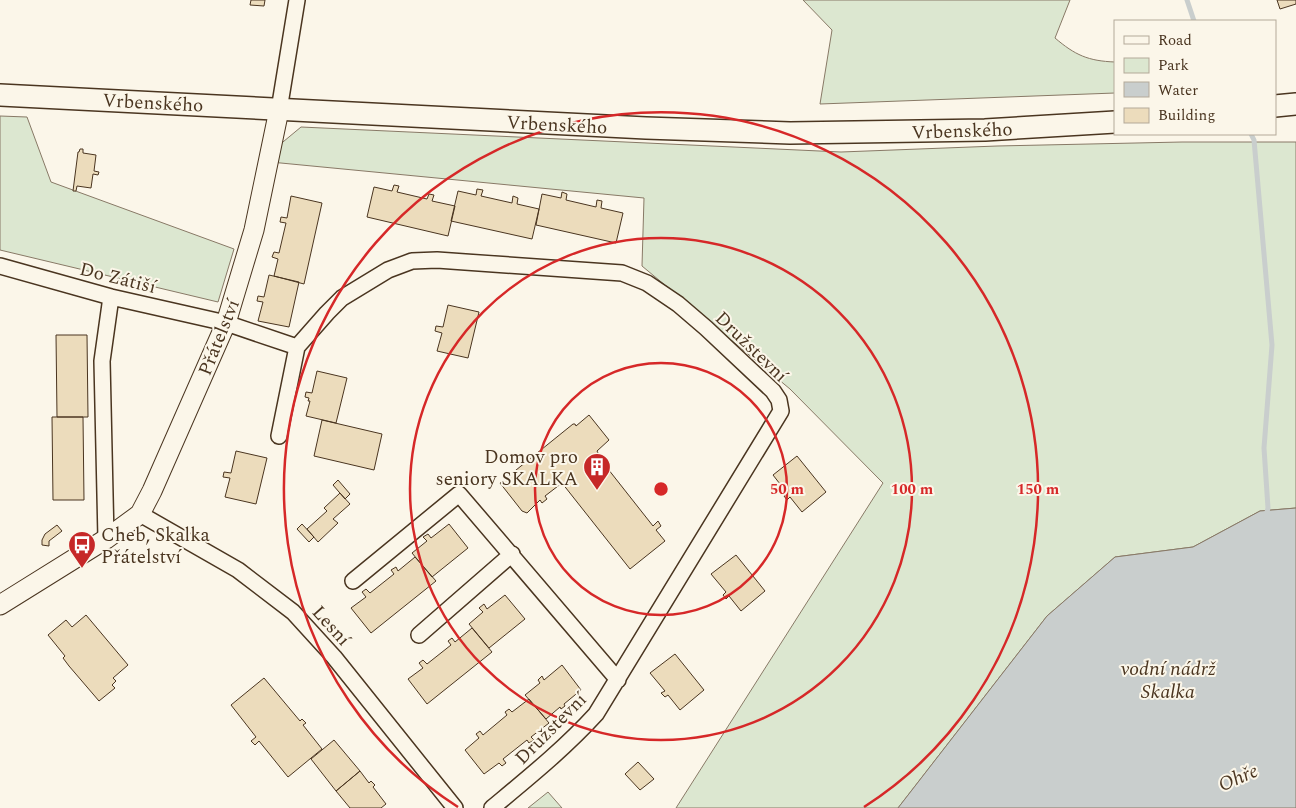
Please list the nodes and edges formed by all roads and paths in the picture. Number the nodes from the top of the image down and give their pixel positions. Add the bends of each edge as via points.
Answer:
1 (297, 0) edge
2 (0, 95) edge
3 (1296, 104) edge
4 (1276, 106) edge
5 (279, 110) junction
6 (1114, 122) edge
7 (0, 266) edge
8 (111, 297) junction
9 (226, 323) junction
10 (298, 347) junction
11 (279, 436) dead end
12 (140, 514) junction
13 (106, 539) junction
14 (512, 554) junction
15 (353, 581) dead end
16 (0, 605) edge
17 (420, 635) dead end
18 (618, 680) junction
19 (455, 808) edge
20 (492, 808) edge

1 - 5 street
2 - 5 main road, Vrbenského
3 - 4 main road
5 - 6 main road, Vrbenského via 790,133 985,130
5 - 9 street, Přátelství via 254,230
7 - 8 street, Do Zátiší
8 - 9 street, Do Zátiší
8 - 13 street via 102,361
9 - 10 street
9 - 12 street, Přátelství
10 - 11 street, Družstevní
10 - 18 street, Družstevní via 342,298 388,270 412,261 622,273 647,282 678,304 772,391 779,400 781,411
12 - 13 street, Přátelství
12 - 19 street, Lesní via 238,570 293,612 334,657
13 - 16 street, Přátelství
14 - 15 street via 459,494
14 - 17 street
14 - 18 street
18 - 20 street, Družstevní via 596,714 579,732

